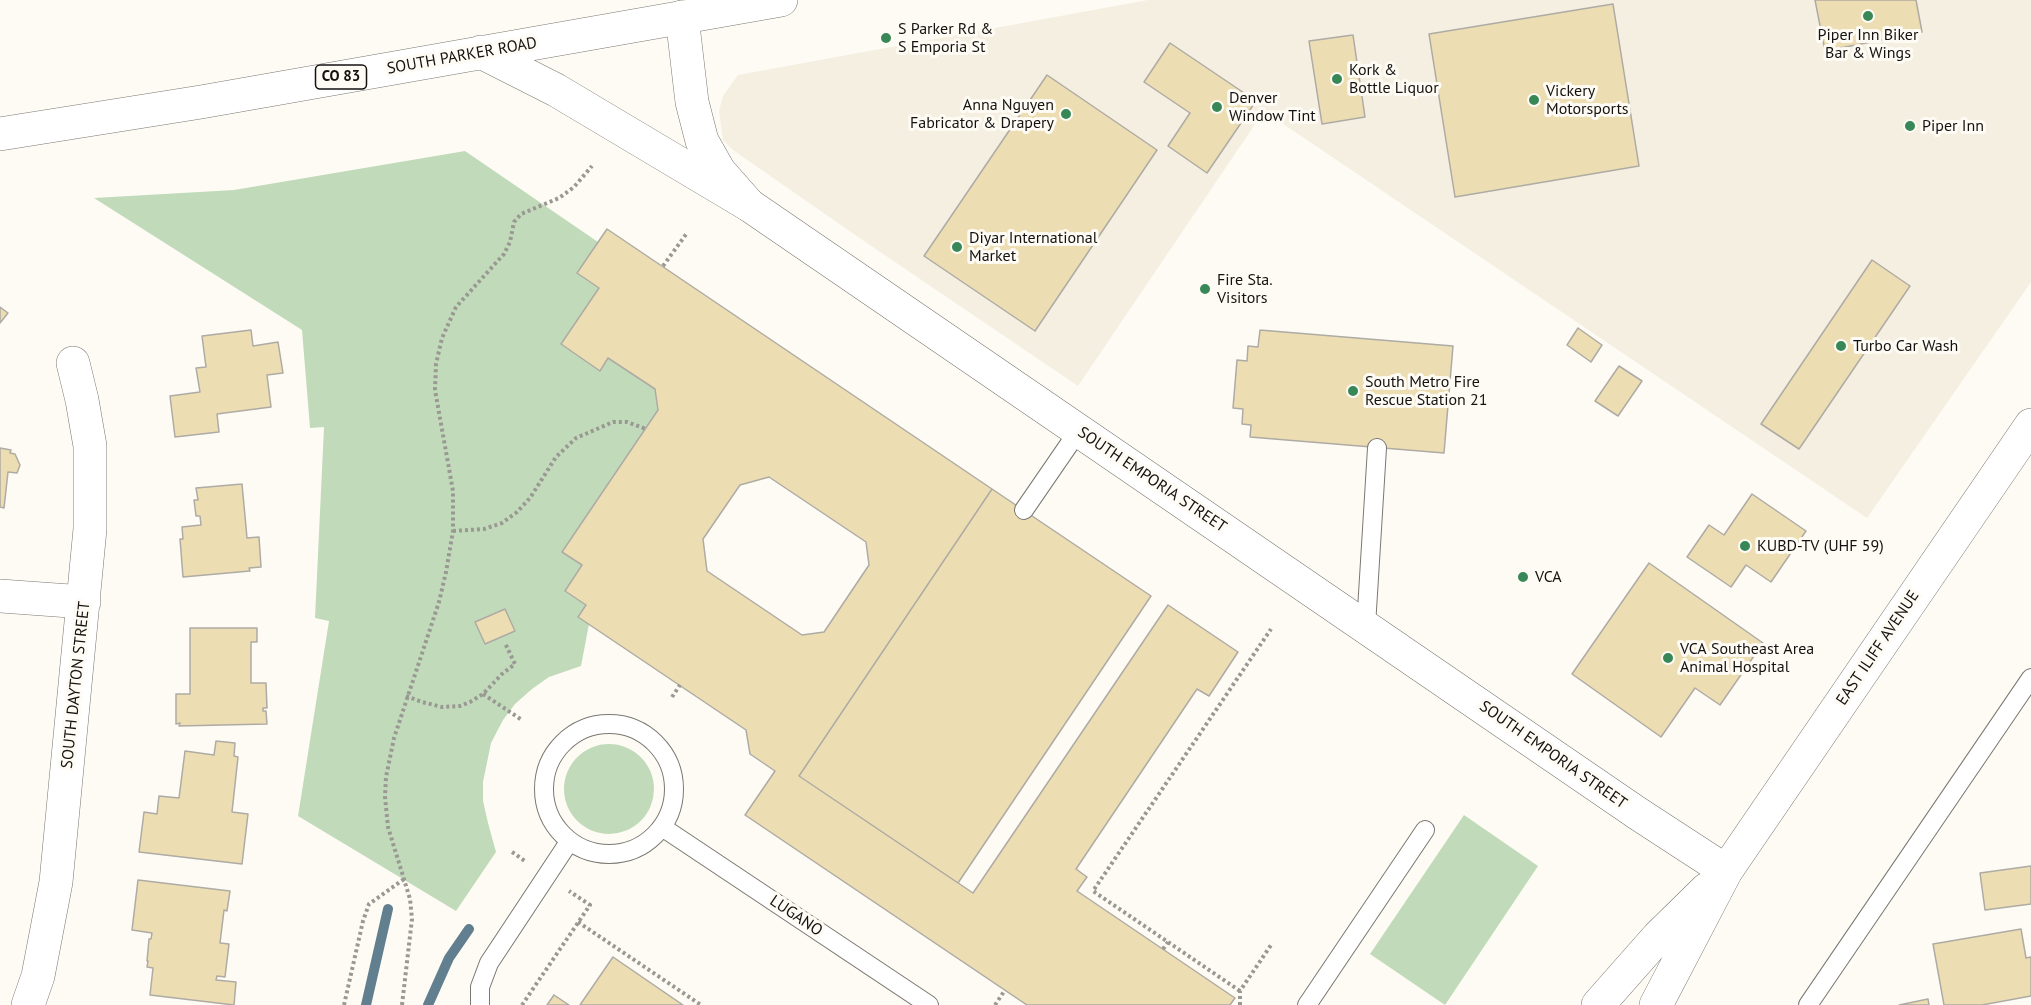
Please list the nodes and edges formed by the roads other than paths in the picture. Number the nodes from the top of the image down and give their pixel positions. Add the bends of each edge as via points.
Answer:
1 (781, 0) edge
2 (682, 17) junction
3 (481, 52) junction
4 (0, 134) edge
5 (749, 205) junction
6 (74, 363) dead end
7 (2031, 425) edge
8 (1079, 430) junction
9 (1377, 448) dead end
10 (1024, 510) dead end
11 (0, 596) edge
12 (84, 602) junction
13 (1366, 626) junction
14 (2031, 678) edge
15 (662, 827) junction
16 (1425, 830) dead end
17 (569, 842) junction
18 (1726, 871) junction
19 (28, 1005) edge
20 (480, 1005) edge
21 (928, 1005) edge
22 (1307, 1005) edge
23 (1598, 1005) edge
24 (1656, 1005) edge
25 (1808, 1005) edge

1 - 2 street, SOUTH PARKER ROAD / CO 83
2 - 3 street, SOUTH PARKER ROAD / CO 83
2 - 5 street, SOUTH EMPORIA STREET via 692,102 702,141 719,171
3 - 4 street, SOUTH PARKER ROAD / CO 83
3 - 5 street via 556,90
5 - 8 street, SOUTH EMPORIA STREET
6 - 12 street, SOUTH DAYTON STREET via 90,446 90,529
7 - 18 street, EAST ILIFF AVENUE
8 - 10 lane
8 - 13 street, SOUTH EMPORIA STREET
9 - 13 lane
11 - 12 street
12 - 19 street, SOUTH DAYTON STREET via 56,882 38,976
13 - 18 street, SOUTH EMPORIA STREET
14 - 25 lane
15 - 17 lane via 642,845 620,854 593,852
15 - 17 lane via 675,787 662,750 635,730 597,725 579,732 561,746 546,774 544,795 549,814
15 - 21 lane, LUGANO
16 - 22 lane
17 - 20 lane via 489,963 480,987
18 - 23 street, EAST ILIFF AVENUE via 1658,937
18 - 24 street, EAST ILIFF AVENUE

